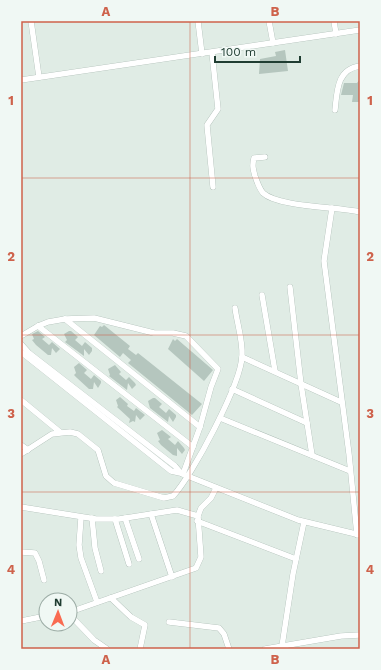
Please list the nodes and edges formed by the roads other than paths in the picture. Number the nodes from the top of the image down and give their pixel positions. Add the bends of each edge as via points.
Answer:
1 (31, 21) edge
2 (198, 21) edge
3 (270, 21) edge
4 (334, 21) edge
5 (360, 30) edge
6 (336, 34) junction
7 (273, 43) junction
8 (212, 53) junction
9 (202, 54) junction
10 (360, 66) edge
11 (39, 77) junction
12 (21, 80) edge
13 (335, 110) dead end
14 (265, 157) dead end
15 (213, 187) dead end
16 (332, 208) junction
17 (360, 212) edge
18 (290, 287) dead end
19 (262, 296) dead end
20 (235, 308) dead end
21 (65, 319) junction
22 (38, 326) junction
23 (21, 336) edge
24 (21, 344) edge
25 (21, 352) edge
26 (242, 357) junction
27 (275, 372) junction
28 (301, 384) junction
29 (232, 389) junction
30 (21, 400) edge
31 (341, 402) junction
32 (220, 418) junction
33 (307, 422) junction
34 (200, 428) junction
35 (60, 432) junction
36 (21, 445) edge
37 (193, 447) junction
38 (28, 450) junction
39 (21, 454) edge
40 (312, 455) junction
41 (350, 471) junction
42 (184, 474) junction
43 (216, 488) junction
44 (21, 507) edge
45 (151, 514) junction
46 (81, 518) junction
47 (92, 518) junction
48 (126, 518) junction
49 (197, 518) junction
50 (115, 519) junction
51 (304, 522) junction
52 (358, 535) edge
53 (21, 552) edge
54 (139, 559) dead end
55 (296, 559) junction
56 (129, 564) dead end
57 (101, 571) dead end
58 (172, 577) junction
59 (44, 580) dead end
60 (111, 598) junction
61 (97, 602) junction
62 (78, 609) edge
63 (38, 618) edge
64 (21, 621) edge
65 (169, 622) dead end
66 (78, 623) edge
67 (360, 635) edge
68 (282, 646) junction
69 (107, 649) edge
70 (140, 649) edge
71 (229, 649) edge
72 (265, 649) edge

1 - 11 street
2 - 9 street
3 - 7 street
4 - 6 street
5 - 6 street
6 - 7 street
7 - 8 street
8 - 9 street
8 - 15 street via 218,109 208,122 206,132
9 - 11 street
10 - 13 street via 342,76
11 - 12 street
14 - 16 street via 254,158 252,165 257,183 264,193 283,201
16 - 17 street
16 - 31 street via 324,261
18 - 28 street
19 - 27 street
20 - 26 street
21 - 22 street
21 - 34 street
21 - 34 street via 94,318 154,333 186,336 218,369
22 - 23 street
22 - 37 street
24 - 42 street
25 - 42 street via 171,471
26 - 27 street
26 - 29 street
27 - 28 street
28 - 31 street
28 - 33 street
29 - 32 street
29 - 33 street
30 - 35 street
31 - 41 street
32 - 40 street
32 - 42 street
33 - 40 street
34 - 37 street
35 - 38 street via 52,434
35 - 42 street via 78,434 98,450 106,476 114,483 169,498 177,492
36 - 38 street
37 - 42 street
38 - 39 street
40 - 41 street
41 - 52 street
42 - 43 street
43 - 49 street
43 - 51 street
44 - 46 street
45 - 48 street
45 - 49 street via 177,510
45 - 58 street
46 - 47 street
46 - 61 street via 80,552
47 - 50 street
47 - 57 street via 95,548
48 - 50 street
48 - 54 street
49 - 55 street
49 - 58 street via 201,550 199,564 196,568
50 - 56 street
51 - 52 street
51 - 55 street
53 - 59 street via 35,553
55 - 68 street
58 - 60 street
60 - 61 street
60 - 70 street via 131,617 144,625
61 - 62 street
63 - 64 street
65 - 71 street via 219,628
66 - 69 street
67 - 68 street
68 - 72 street

